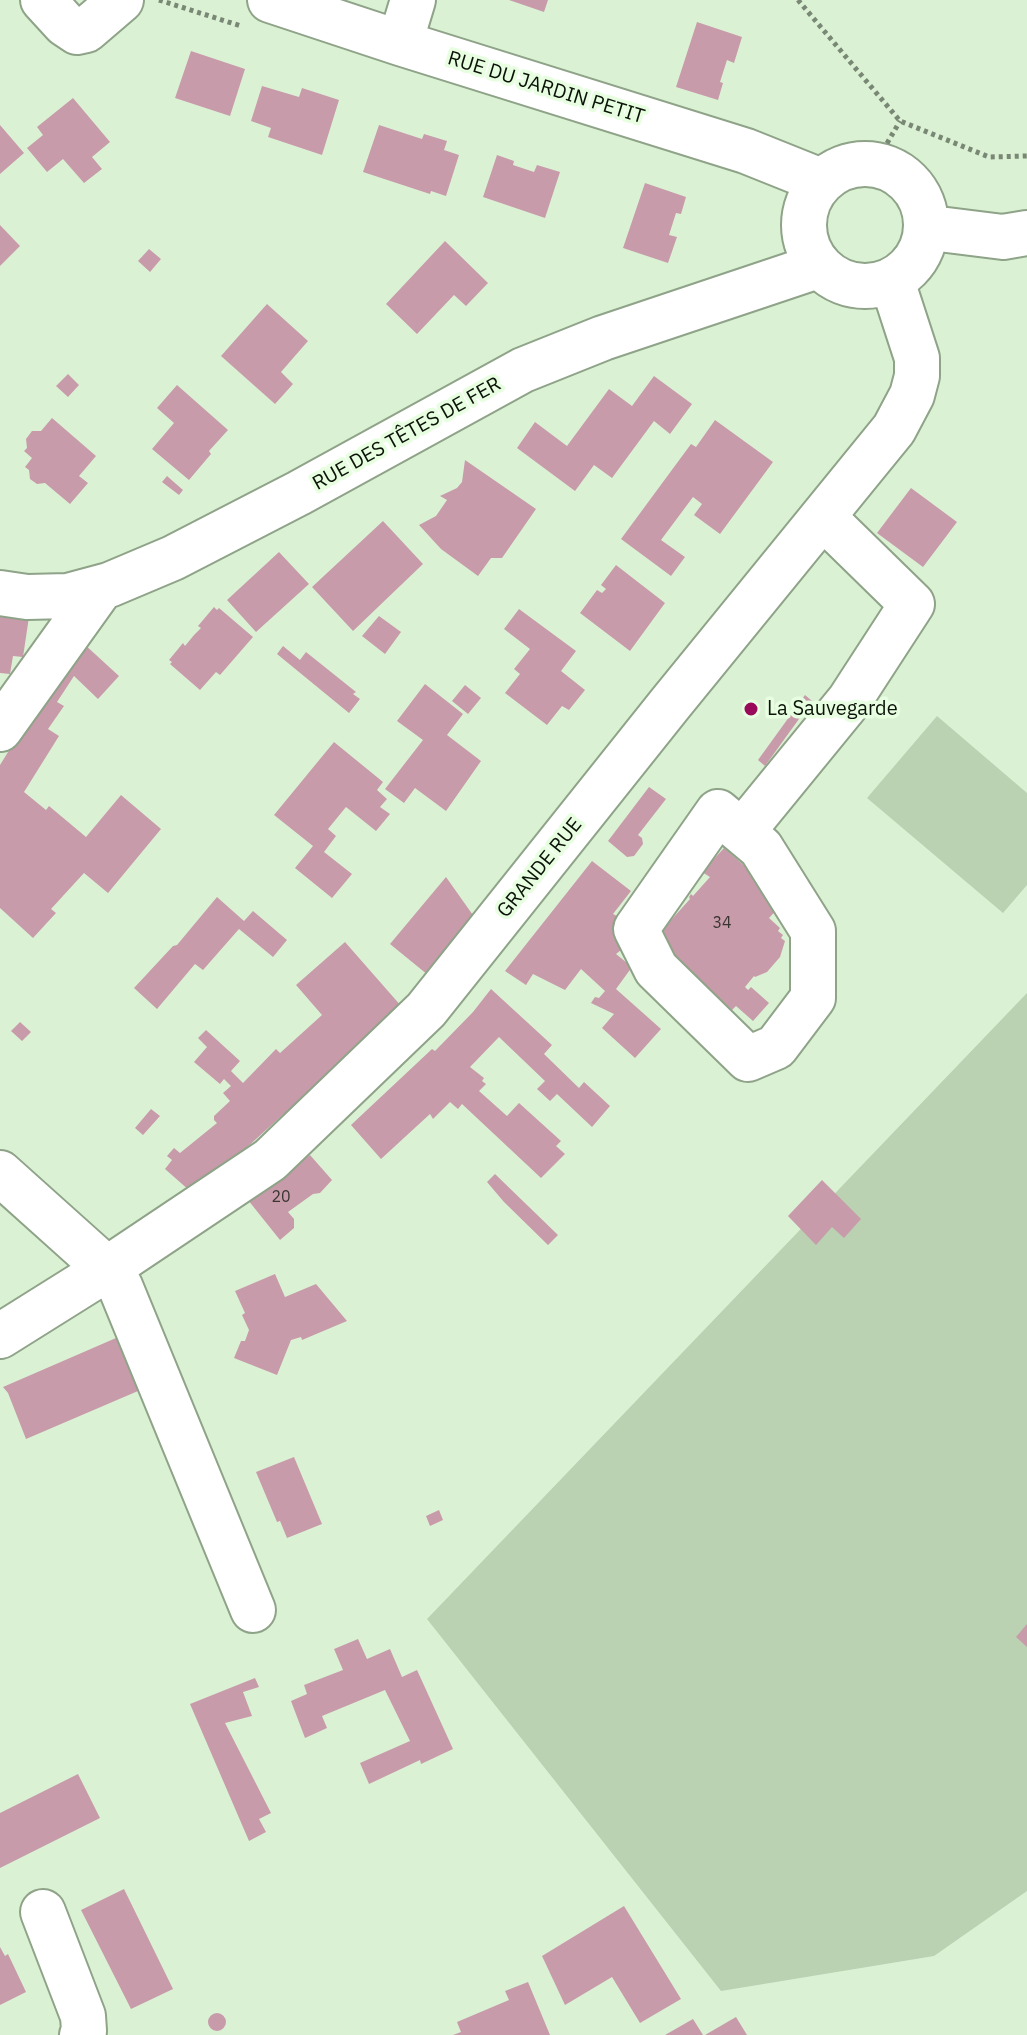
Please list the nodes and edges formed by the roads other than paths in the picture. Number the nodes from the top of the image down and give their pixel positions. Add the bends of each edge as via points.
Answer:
1 (43, 0) edge
2 (121, 0) edge
3 (270, 0) edge
4 (413, 0) edge
5 (400, 43) junction
6 (821, 181) junction
7 (927, 225) junction
8 (1027, 233) edge
9 (818, 266) junction
10 (892, 281) junction
11 (823, 517) junction
12 (101, 588) junction
13 (0, 593) edge
14 (0, 729) edge
15 (742, 832) junction
16 (0, 1173) edge
17 (107, 1269) junction
18 (0, 1336) edge
19 (253, 1610) dead end
20 (43, 1912) dead end
21 (82, 2035) edge

1 - 2 street via 77,32
3 - 5 street, RUE DU JARDIN PETIT
4 - 5 street
5 - 6 street, RUE DU JARDIN PETIT via 746,151
6 - 7 street via 846,165 875,164 902,175 920,197
6 - 9 street via 805,207 804,238
7 - 8 street via 1003,237
7 - 10 street via 923,248
9 - 10 street via 852,286
9 - 12 street, RUE DES TÊTES DE FER via 523,370 215,537
10 - 11 street, GRANDE RUE via 917,358 912,395 894,429
11 - 15 street via 912,604 849,701
11 - 17 street, GRANDE RUE via 426,1010 270,1160
12 - 13 street, RUE DES TÊTES DE FER via 68,596
12 - 14 street
15 - 15 street via 761,848 813,931 813,998 776,1047 748,1059 656,969 636,929 718,812
16 - 17 street
17 - 18 street, GRANDE RUE
17 - 19 street via 120,1286
20 - 21 street via 83,2016

